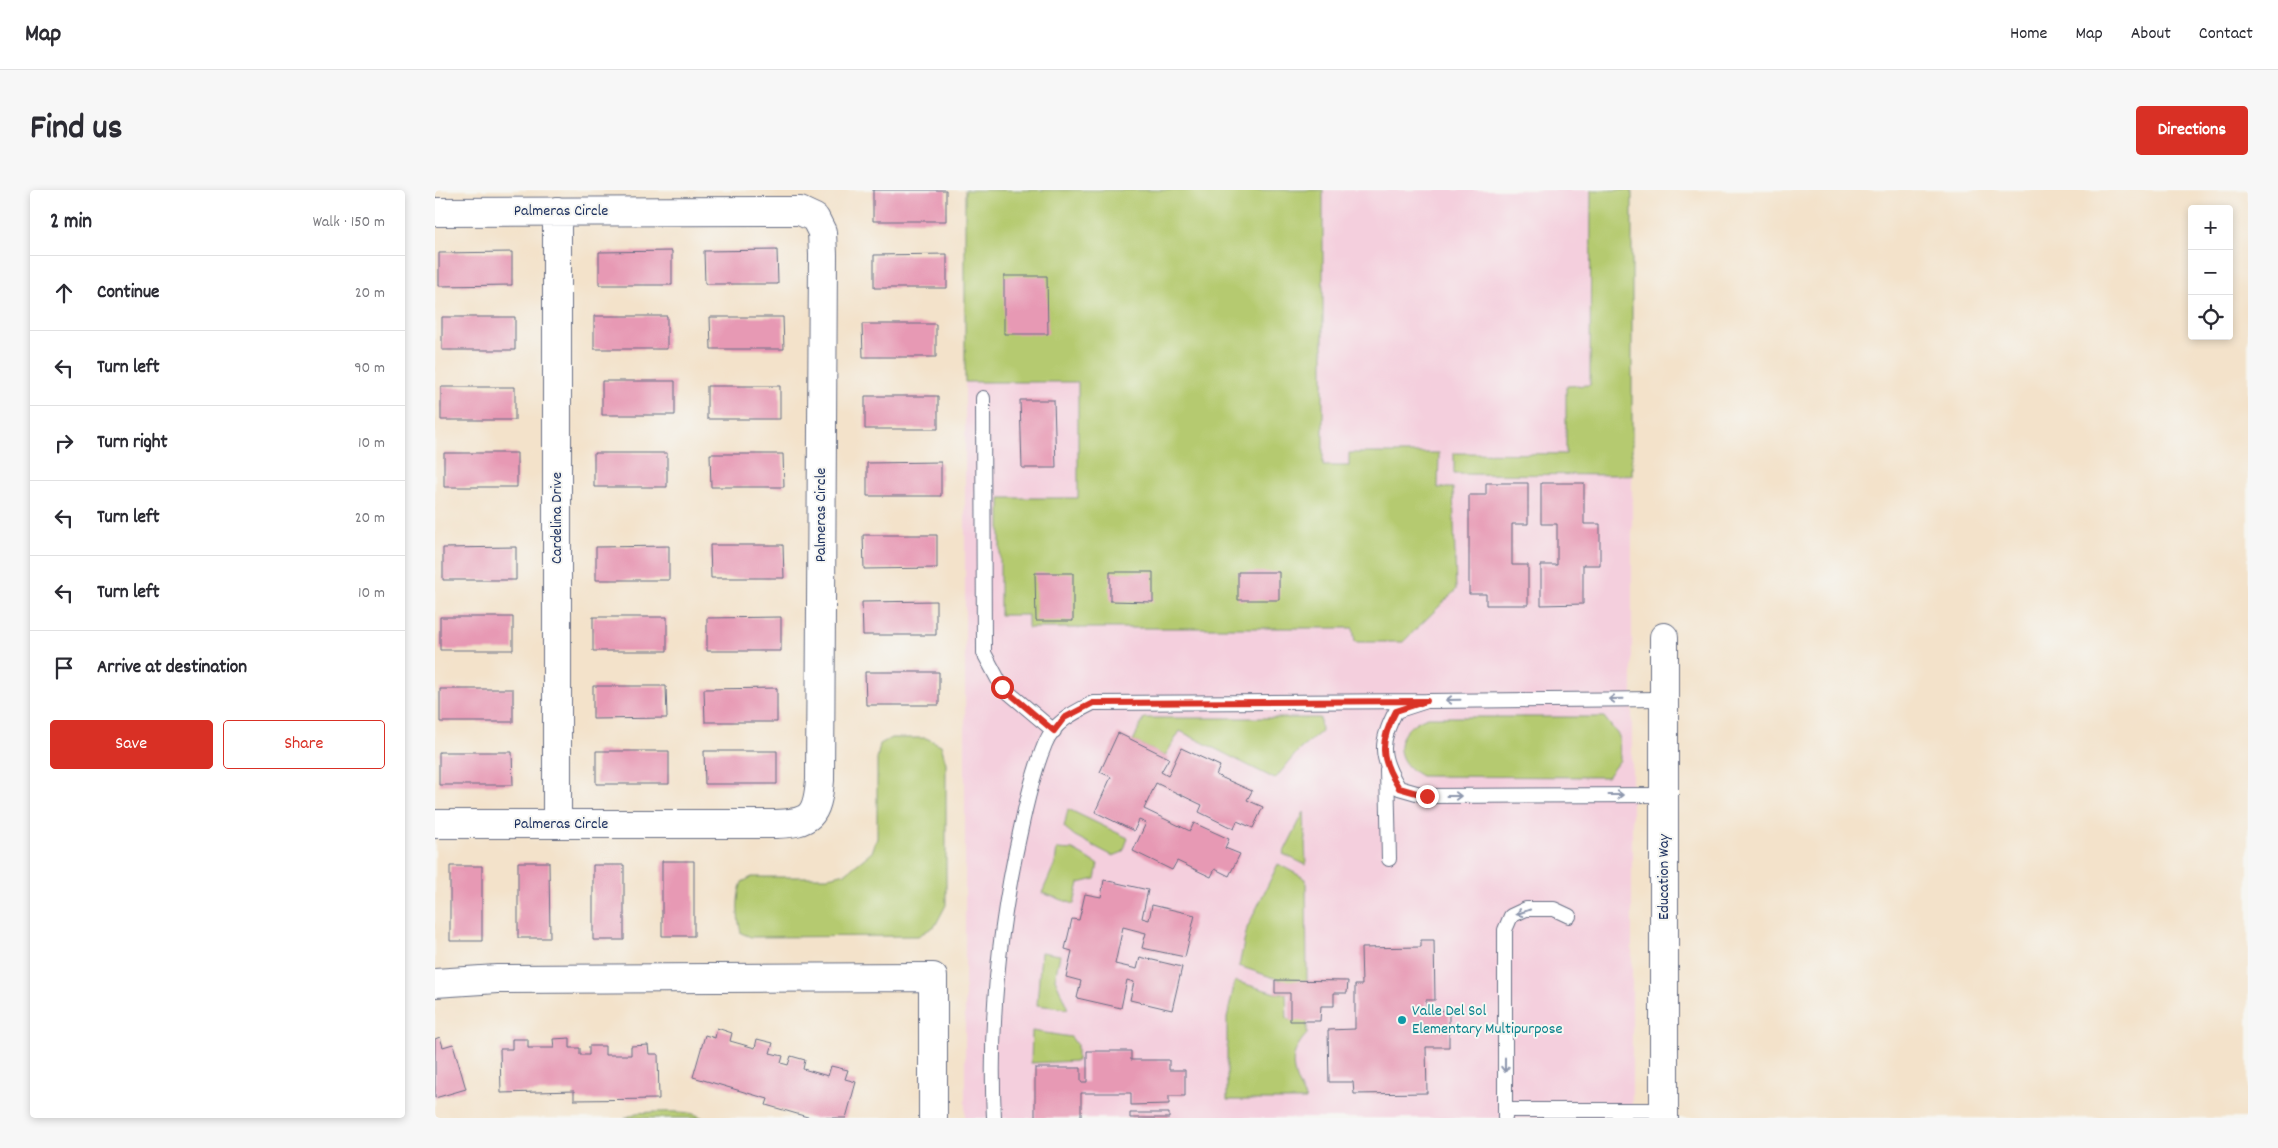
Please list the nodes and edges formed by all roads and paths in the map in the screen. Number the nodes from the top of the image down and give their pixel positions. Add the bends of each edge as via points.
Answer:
1 (557, 211) junction
2 (435, 212) edge
3 (983, 398) dead end
4 (1664, 637) dead end
5 (1664, 699) junction
6 (1427, 701) junction
7 (1054, 731) junction
8 (1387, 769) junction
9 (1664, 795) junction
10 (435, 824) edge
11 (557, 824) junction
12 (1389, 859) dead end
13 (1569, 916) dead end
14 (435, 983) edge
15 (1505, 1114) edge
16 (1664, 1114) edge
17 (933, 1118) edge
18 (994, 1118) edge

1 - 2 street, Palmeras Circle
1 - 11 street, Cardelina Drive
1 - 11 street, Palmeras Circle via 800,211 815,218 822,232 823,255 820,780 818,802 812,816 797,823 775,824
3 - 7 lane via 983,653 1002,687
4 - 5 street, Education Way
5 -> 6 lane
5 - 9 street, Education Way
6 - 7 lane via 1093,703 1064,718
6 - 8 lane via 1396,711 1387,728 1384,745
7 - 18 lane via 1045,743 1027,802 1011,876 993,1024
8 -> 9 lane via 1399,788 1427,796
8 - 12 lane
9 - 16 street, Education Way
10 - 11 street, Palmeras Circle
13 -> 15 lane via 1554,909 1526,909 1511,916 1505,930
14 - 17 street via 497,979 933,977
15 - 16 lane

